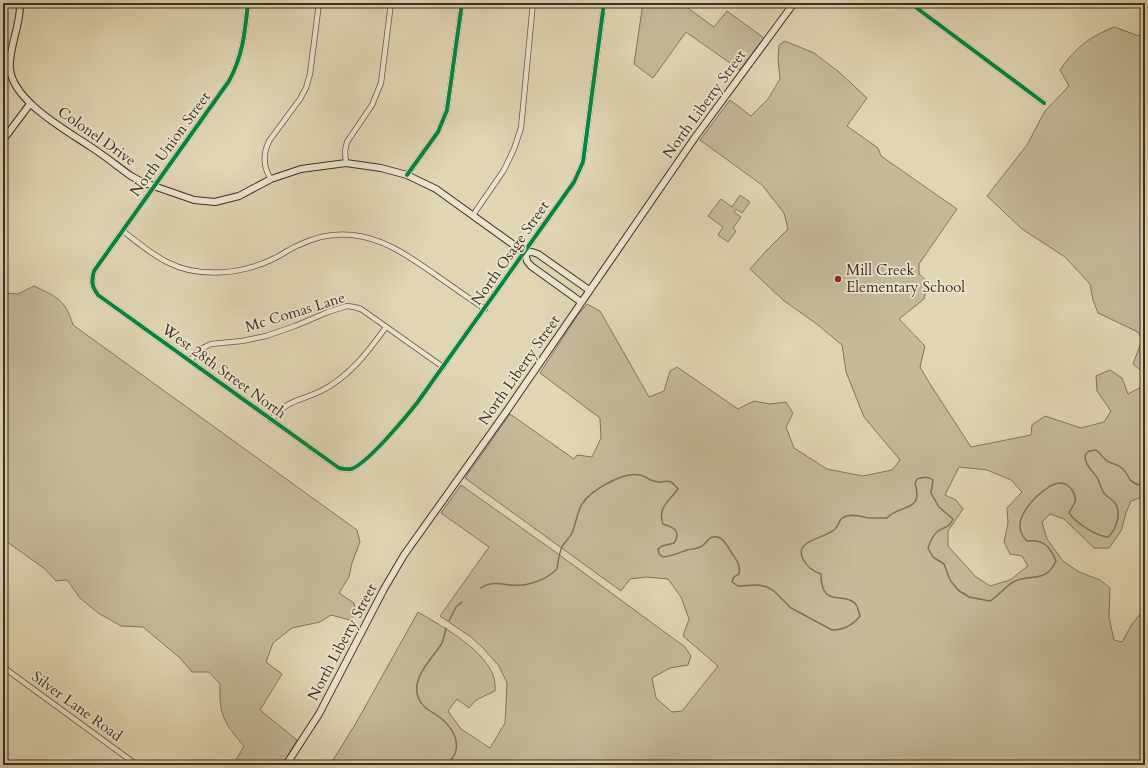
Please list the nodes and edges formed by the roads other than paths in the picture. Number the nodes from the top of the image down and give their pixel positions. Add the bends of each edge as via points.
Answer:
1 (20, 3) edge
2 (248, 3) edge
3 (319, 3) edge
4 (391, 3) edge
5 (462, 3) edge
6 (533, 3) edge
7 (604, 3) edge
8 (794, 3) edge
9 (910, 3) edge
10 (10, 69) junction
11 (3, 76) edge
12 (1044, 103) dead end
13 (30, 104) junction
14 (3, 140) edge
15 (346, 163) junction
16 (407, 175) junction
17 (271, 179) junction
18 (154, 186) junction
19 (472, 215) junction
20 (123, 231) junction
21 (525, 253) junction
22 (94, 289) joint
23 (589, 290) junction
24 (581, 302) junction
25 (485, 309) junction
26 (386, 327) junction
27 (190, 361) junction
28 (443, 367) junction
29 (271, 420) junction
30 (343, 469) joint
31 (3, 667) edge
32 (138, 765) edge
33 (286, 765) edge

1 - 10 main road
2 - 18 street, North Union Street via 244,42 235,71
3 - 17 street via 306,88 269,141 264,155 265,166
4 - 15 street via 381,83 372,105 347,142
5 - 16 street via 447,110 438,132
6 - 19 street via 520,128 514,149 504,170
7 - 21 street, North Osage Street via 583,162 574,182
8 - 23 main road, North Liberty Street via 696,136
9 - 12 street
10 - 11 street
10 - 13 main road, Colonel Drive via 17,88
13 - 14 main road
13 - 18 main road, Colonel Drive via 131,176
15 - 16 main road, Colonel Drive
15 - 17 main road, Colonel Drive via 301,169
16 - 19 main road, Colonel Drive via 436,190
17 - 18 main road, Colonel Drive via 238,196 215,202 194,200
18 - 20 street, North Union Street
19 - 21 main road, Colonel Drive
20 - 22 street, North Union Street via 94,271
20 - 25 street via 168,263 186,270 210,273 254,266 320,237 341,234 366,237 400,250
21 - 23 main road, Colonel Drive via 538,254
21 - 24 main road, Colonel Drive via 531,266
21 - 25 street, North Osage Street
22 - 27 street, West 28th Street North
23 - 24 main road, North Liberty Street
24 - 33 main road, North Liberty Street via 404,555 319,714
25 - 28 street, North Osage Street
26 - 27 street, Mc Comas Lane via 361,309 347,306 266,336 211,344 199,350
26 - 28 street, Mc Comas Lane
26 - 29 street via 365,355 341,379 288,404
27 - 29 street, West 28th Street North
28 - 30 street, North Osage Street via 399,425 355,467
29 - 30 street, West 28th Street North
31 - 32 street, Silver Lane Road

